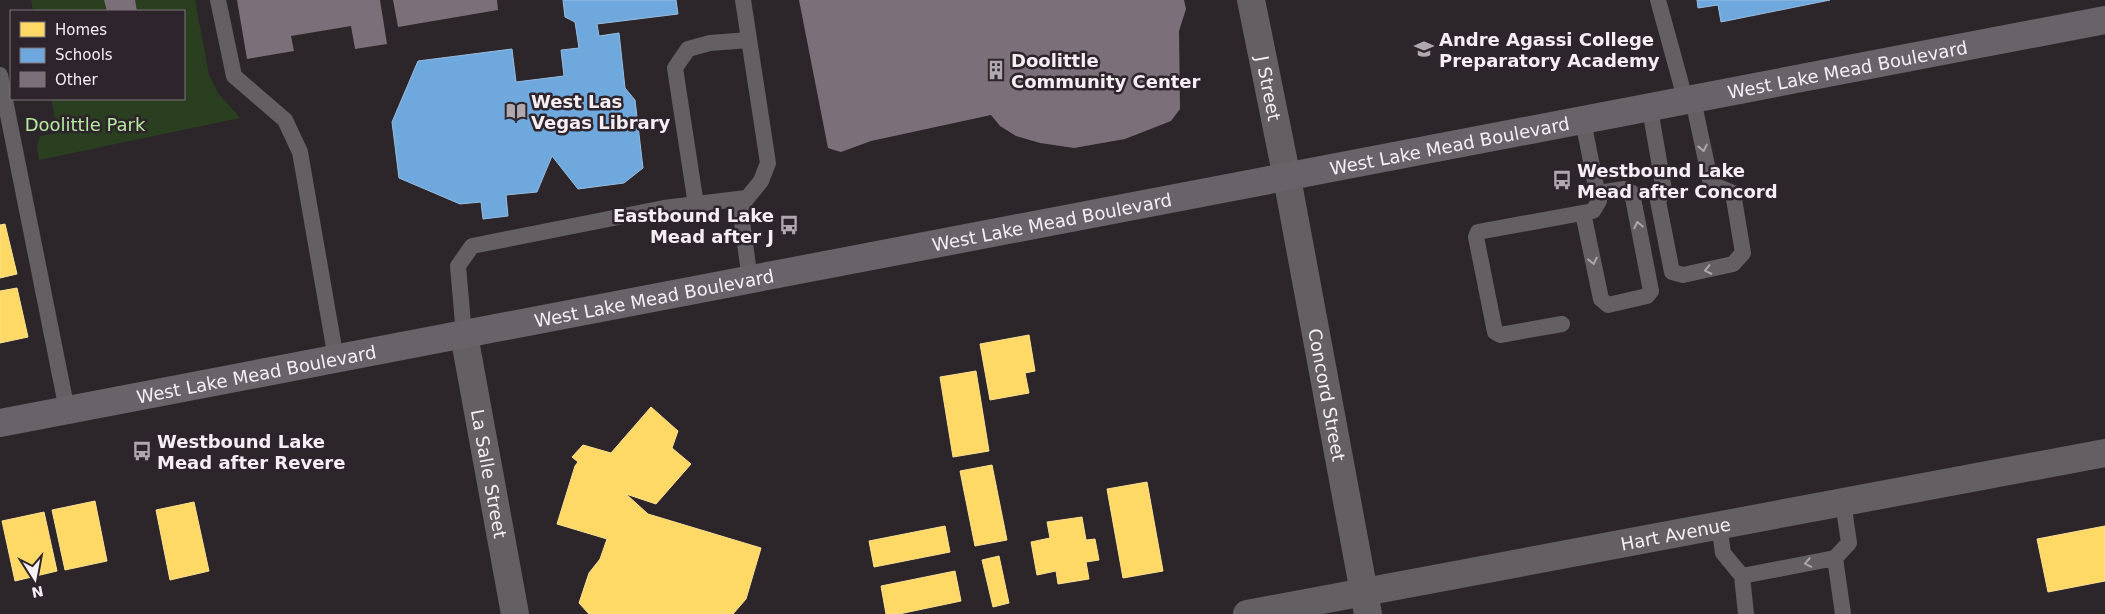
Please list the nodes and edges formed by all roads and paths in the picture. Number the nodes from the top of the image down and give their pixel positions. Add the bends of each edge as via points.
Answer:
1 (218, 0) edge
2 (743, 0) edge
3 (1250, 0) edge
4 (1658, 0) edge
5 (2105, 20) edge
6 (749, 40) junction
7 (0, 75) edge
8 (1690, 101) junction
9 (1650, 109) junction
10 (1583, 121) junction
11 (1287, 178) junction
12 (1598, 193) junction
13 (746, 198) junction
14 (696, 205) junction
15 (1582, 213) junction
16 (750, 280) junction
17 (1562, 324) dead end
18 (464, 335) junction
19 (336, 359) junction
20 (66, 410) junction
21 (0, 423) edge
22 (2105, 453) edge
23 (1843, 502) junction
24 (1719, 525) junction
25 (1835, 558) junction
26 (1742, 576) junction
27 (1366, 603) edge
28 (515, 614) edge
29 (1247, 614) edge
30 (1746, 614) edge
31 (1843, 614) edge

1 - 19 lane via 234,76 285,120 300,152
2 - 6 lane
3 - 11 street, J Street
4 - 8 lane
5 - 8 main road, West Lake Mead Boulevard
6 - 13 lane via 768,163 760,181
6 - 14 lane via 710,43 688,49 675,68
7 - 20 lane
8 - 9 main road, West Lake Mead Boulevard
8 -> 9 lane via 1711,184 1733,193 1743,253 1733,264 1683,275 1672,272 1658,201 1664,190
9 - 10 main road, West Lake Mead Boulevard
10 - 11 main road, West Lake Mead Boulevard
10 - 12 lane
11 - 16 main road, West Lake Mead Boulevard
11 - 27 street, Concord Street
12 - 15 lane via 1599,201 1592,211
15 -> 12 lane via 1601,299 1608,305 1647,296 1651,291 1632,193 1624,188
13 - 14 lane
13 - 16 lane via 740,207
14 - 18 lane via 664,208 472,246 458,266
15 - 17 lane via 1478,232 1476,238 1495,332 1500,335
16 - 18 main road, West Lake Mead Boulevard
18 - 19 main road, West Lake Mead Boulevard
18 - 28 street, La Salle Street
19 - 20 main road, West Lake Mead Boulevard
20 - 21 main road, West Lake Mead Boulevard
22 - 23 street, Hart Avenue
23 - 24 street, Hart Avenue
23 - 25 lane via 1849,543
24 - 26 lane via 1723,553
24 - 27 street, Hart Avenue
25 -> 26 lane
25 - 31 lane
26 - 30 lane
27 - 29 street, Hart Avenue

